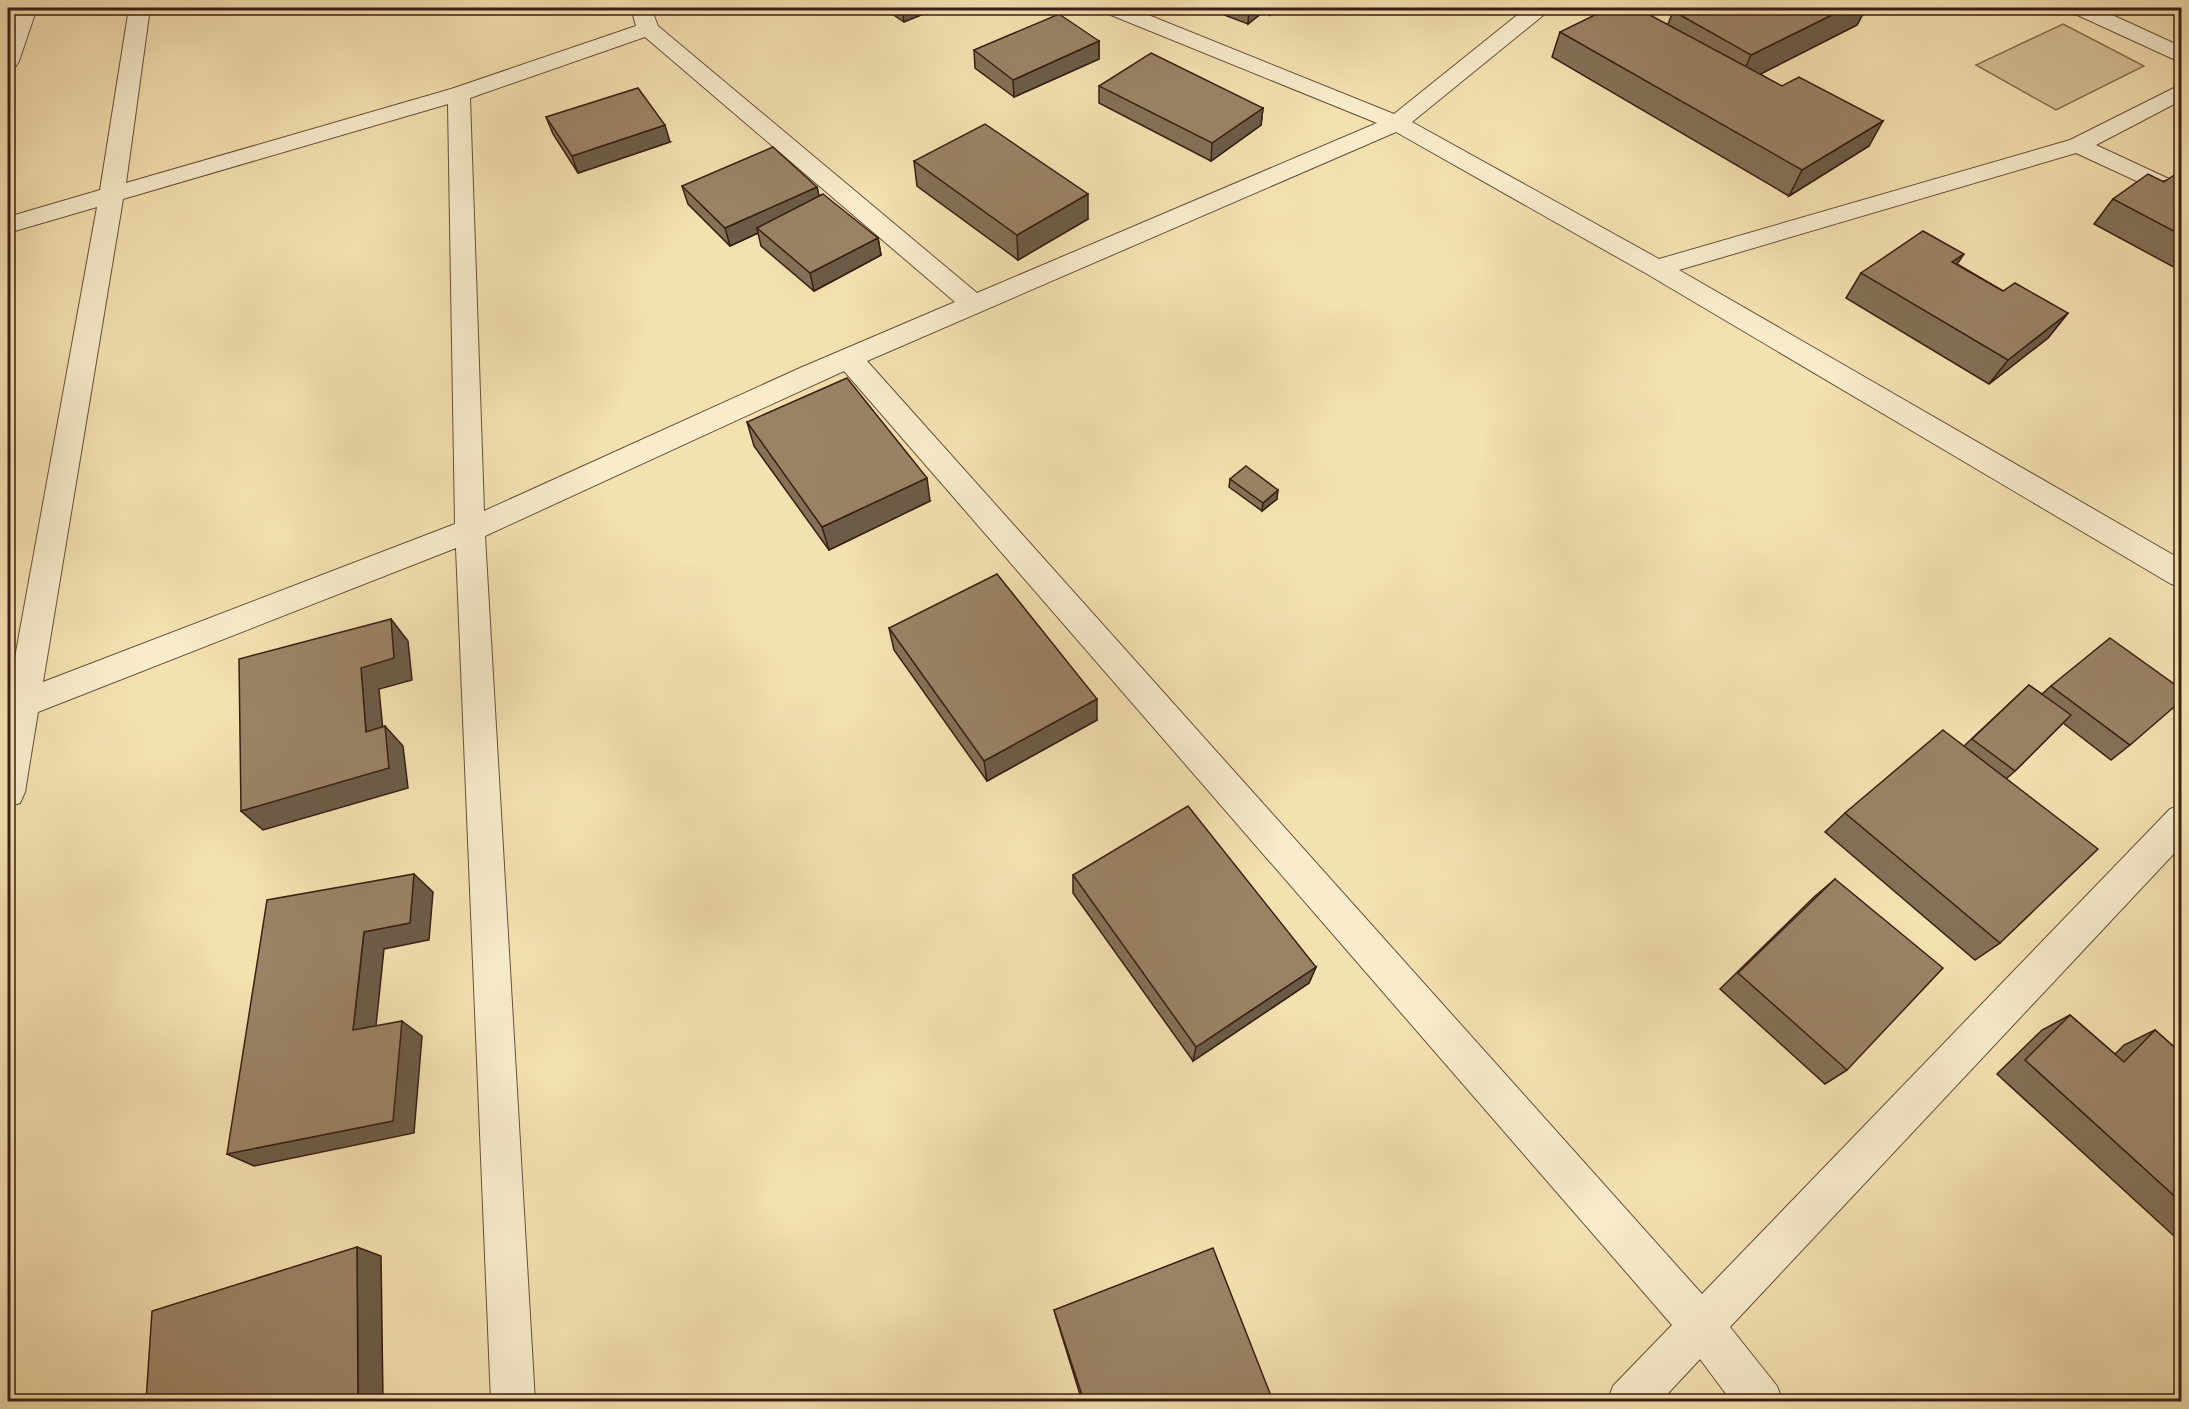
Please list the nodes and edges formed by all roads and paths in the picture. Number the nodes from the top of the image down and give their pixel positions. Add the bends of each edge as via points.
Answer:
1 (26, 8) edge
2 (139, 8) edge
3 (1114, 8) edge
4 (1538, 8) edge
5 (2081, 8) edge
6 (644, 18) edge
7 (2181, 56) edge
8 (8, 61) edge
9 (2181, 91) edge
10 (459, 94) junction
11 (1397, 123) junction
12 (2078, 145) junction
13 (112, 194) junction
14 (2181, 195) edge
15 (8, 225) edge
16 (1656, 268) junction
17 (975, 305) junction
18 (849, 359) junction
19 (470, 530) junction
20 (2181, 575) edge
21 (15, 707) edge
22 (8, 792) edge
23 (2181, 820) edge
24 (1701, 1326) junction
25 (513, 1401) edge
26 (1629, 1401) edge
27 (1761, 1401) edge

1 - 8 street
2 - 13 street
3 - 11 street
4 - 11 street
5 - 7 street
6 - 10 street
6 - 17 street
9 - 12 street
10 - 13 street
10 - 19 street
11 - 16 street
11 - 17 street
12 - 14 street
12 - 16 street
13 - 15 street
13 - 21 street
16 - 20 street
17 - 18 street
18 - 19 street
18 - 24 street
19 - 21 street
19 - 25 street
21 - 22 street
23 - 24 street
24 - 26 street
24 - 27 street

